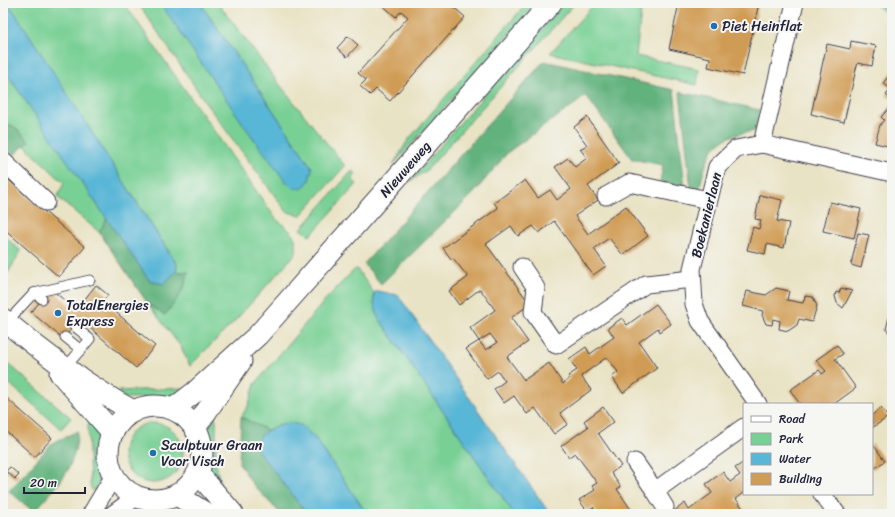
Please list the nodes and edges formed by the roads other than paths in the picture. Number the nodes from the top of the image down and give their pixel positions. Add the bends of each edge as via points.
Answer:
1 (551, 3) edge
2 (795, 3) edge
3 (762, 144) junction
4 (3, 161) edge
5 (892, 173) edge
6 (606, 196) dead end
7 (708, 200) junction
8 (46, 202) dead end
9 (522, 267) dead end
10 (692, 279) junction
11 (90, 280) dead end
12 (34, 293) junction
13 (42, 299) dead end
14 (25, 303) junction
15 (33, 309) dead end
16 (5, 320) edge
17 (74, 326) dead end
18 (258, 335) junction
19 (65, 337) dead end
20 (81, 350) junction
21 (62, 370) junction
22 (757, 403) edge
23 (173, 409) junction
24 (133, 411) junction
25 (196, 428) junction
26 (743, 428) edge
27 (112, 432) junction
28 (635, 462) dead end
29 (198, 474) junction
30 (113, 477) junction
31 (655, 491) junction
32 (177, 495) junction
33 (823, 495) edge
34 (136, 497) junction
35 (665, 507) dead end
36 (91, 514) edge
37 (113, 514) edge
38 (207, 514) edge
39 (233, 514) edge
40 (837, 514) edge

1 - 18 street, Nieuweweg
2 - 3 street
3 - 5 street, Boekanierlaan
3 - 7 street, Boekanierlaan via 736,149 717,167
4 - 8 street
6 - 7 street via 629,183
7 - 10 street, Boekanierlaan
9 - 10 street via 536,288 533,312 556,345 646,284
10 - 22 street, Boekanierlaan via 694,304 700,321
11 - 12 lane
12 - 13 lane
12 - 14 lane
14 - 15 lane
14 - 16 lane
16 - 21 street
17 - 20 lane via 90,339
18 - 23 street, Nieuweweg
18 - 25 street, Nieuweweg
19 - 20 lane
20 - 21 lane
21 - 24 street
21 - 27 street
23 - 24 street via 146,406
23 - 25 street via 185,416
24 - 27 street via 121,419
25 - 29 street via 202,458
26 - 31 street
27 - 30 street via 107,447
28 - 31 street
29 - 32 street via 189,486
29 - 39 street
30 - 34 street via 124,490
30 - 36 street
31 - 35 street
32 - 34 street via 157,500
32 - 38 street
33 - 40 street
34 - 37 street

